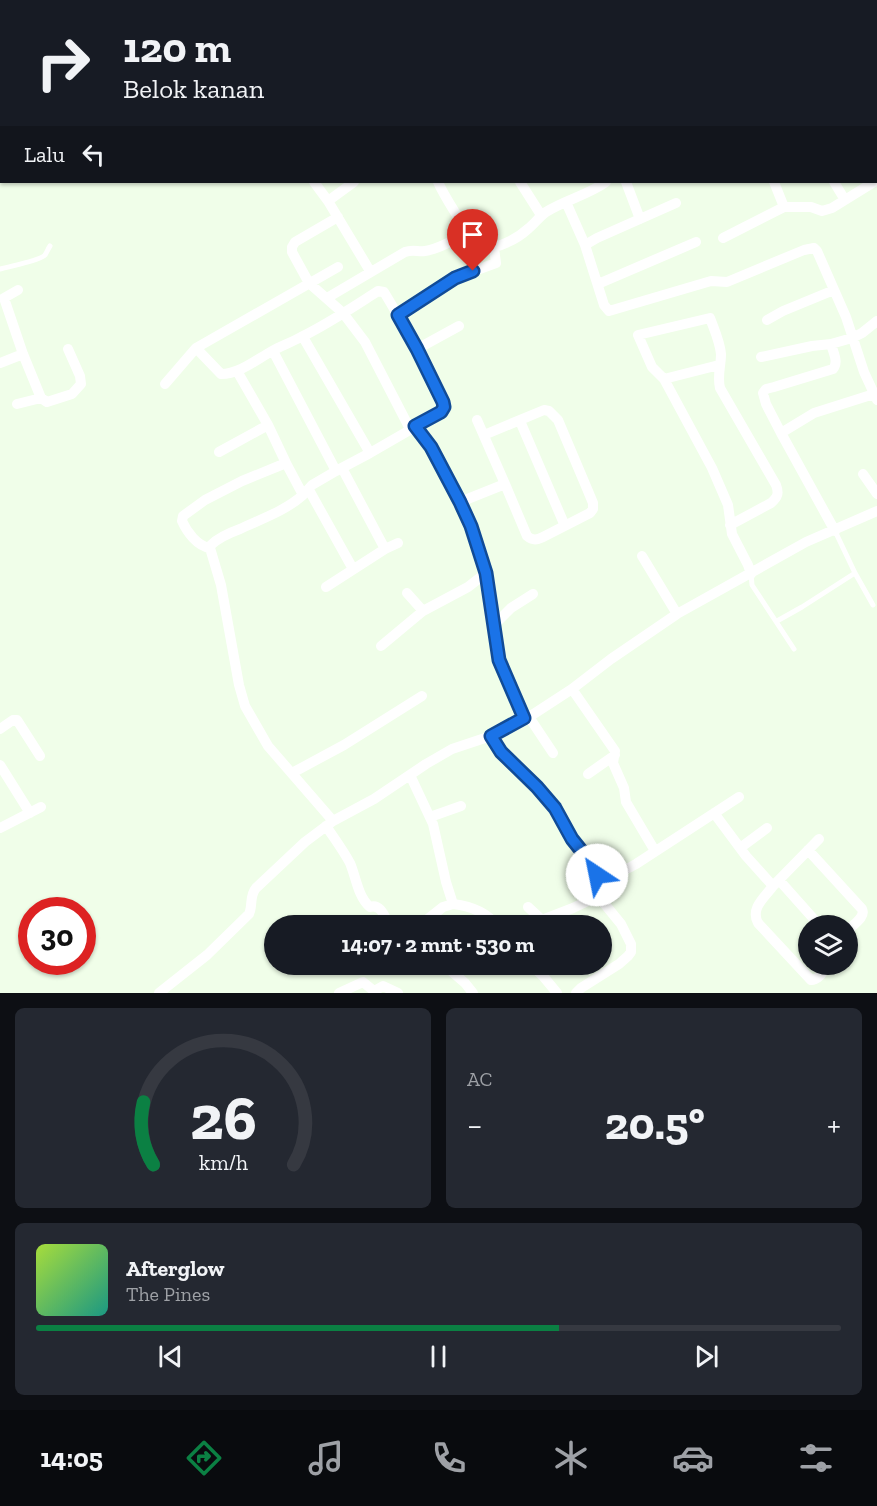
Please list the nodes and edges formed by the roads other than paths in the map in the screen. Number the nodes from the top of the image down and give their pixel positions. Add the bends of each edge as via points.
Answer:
1 (315, 183) edge
2 (353, 183) edge
3 (438, 183) edge
4 (521, 183) edge
5 (626, 183) edge
6 (774, 183) edge
7 (835, 183) edge
8 (871, 183) edge
9 (589, 186) edge
10 (845, 200) junction
11 (328, 201) junction
12 (566, 202) junction
13 (676, 203) dead end
14 (784, 207) junction
15 (541, 215) junction
16 (338, 217) junction
17 (640, 219) junction
18 (467, 232) junction
19 (723, 238) dead end
20 (696, 242) dead end
21 (585, 245) junction
22 (50, 246) dead end
23 (494, 248) junction
24 (338, 267) dead end
25 (0, 269) edge
26 (370, 271) junction
27 (309, 284) junction
28 (598, 284) junction
29 (18, 290) dead end
30 (834, 290) junction
31 (327, 298) junction
32 (2, 299) edge
33 (343, 313) junction
34 (398, 315) junction
35 (767, 320) dead end
36 (877, 321) edge
37 (459, 326) dead end
38 (303, 337) junction
39 (852, 338) junction
40 (831, 344) junction
41 (196, 348) junction
42 (68, 349) dead end
43 (417, 349) junction
44 (273, 351) junction
45 (23, 354) junction
46 (760, 357) dead end
47 (0, 363) edge
48 (719, 364) junction
49 (237, 371) junction
50 (664, 379) junction
51 (165, 384) dead end
52 (875, 397) edge
53 (41, 398) junction
54 (17, 404) dead end
55 (477, 420) dead end
56 (520, 421) junction
57 (268, 426) junction
58 (413, 428) junction
59 (780, 433) junction
60 (484, 435) junction
61 (219, 452) dead end
62 (370, 453) junction
63 (286, 463) junction
64 (339, 469) junction
65 (863, 474) dead end
66 (505, 484) junction
67 (306, 493) junction
68 (877, 494) edge
69 (460, 502) junction
70 (877, 511) edge
71 (730, 525) junction
72 (565, 526) junction
73 (835, 531) junction
74 (398, 543) dead end
75 (210, 548) junction
76 (386, 549) junction
77 (642, 556) dead end
78 (353, 569) junction
79 (486, 573) junction
80 (855, 573) junction
81 (751, 574) junction
82 (326, 587) dead end
83 (407, 593) dead end
84 (533, 594) dead end
85 (873, 605) dead end
86 (423, 611) junction
87 (677, 615) junction
88 (777, 621) junction
89 (494, 625) junction
90 (381, 646) dead end
91 (794, 649) dead end
92 (572, 689) junction
93 (422, 696) dead end
94 (526, 718) junction
95 (0, 729) edge
96 (491, 736) junction
97 (553, 753) dead end
98 (615, 755) junction
99 (40, 756) dead end
100 (0, 765) edge
101 (292, 773) junction
102 (588, 774) dead end
103 (410, 775) junction
104 (739, 797) dead end
105 (460, 806) dead end
106 (41, 807) dead end
107 (30, 813) junction
108 (714, 813) junction
109 (430, 817) junction
110 (330, 823) junction
111 (0, 828) edge
112 (767, 828) dead end
113 (819, 839) dead end
114 (740, 848) junction
115 (808, 850) junction
116 (655, 851) junction
117 (596, 869) junction
118 (776, 883) junction
119 (600, 895) junction
120 (453, 904) junction
121 (528, 907) dead end
122 (384, 915) edge
123 (433, 915) edge
124 (485, 915) edge
125 (809, 915) edge
126 (858, 921) edge
127 (798, 966) edge
128 (455, 975) edge
129 (542, 975) edge
130 (806, 975) edge
131 (819, 975) edge
132 (580, 991) edge
133 (159, 993) edge
134 (339, 993) edge
135 (398, 993) edge
136 (473, 993) edge
137 (557, 993) edge

1 - 11 street
2 - 11 street
3 - 18 street
4 - 15 street
5 - 17 street
6 - 14 street
7 - 10 street
8 - 10 street
9 - 12 street
10 - 14 street via 822,211
11 - 16 street
12 - 15 street
12 - 21 street
13 - 17 street
14 - 19 street
15 - 23 street via 515,239
16 - 26 street
16 - 27 street via 292,247
17 - 21 street
18 - 23 street via 478,250
18 - 26 street via 423,252 411,249
20 - 28 street
21 - 28 street
22 - 25 lane via 38,260
23 - 34 street via 496,263 455,278
24 - 27 street
26 - 31 street
27 - 31 street
27 - 41 street
28 - 30 street via 609,311 711,281 727,282 814,248
29 - 32 street
30 - 35 street
30 - 39 street
31 - 33 street
32 - 45 street
33 - 34 street via 381,291
33 - 38 street
33 - 58 street
34 - 43 street
36 - 39 street
37 - 43 street
38 - 44 street
38 - 62 street
39 - 40 street
39 - 52 street
40 - 46 street
40 - 59 street via 836,360 833,369 764,392
41 - 49 street via 221,374
41 - 51 street
42 - 53 street via 80,375 80,386 72,394 49,403
43 - 58 street via 444,407
44 - 49 street
44 - 64 street
45 - 47 street
45 - 53 street
48 - 50 street
48 - 50 street via 721,355 710,318 638,334 652,367
48 - 71 street via 720,388 778,490 771,503
49 - 57 street
50 - 71 street via 724,493
52 - 59 street via 814,413
53 - 54 street
55 - 60 street
56 - 60 street
56 - 72 street
56 - 72 street via 544,410 558,420 593,503 590,513
57 - 61 street
57 - 63 street
58 - 62 street
58 - 69 street via 431,447
59 - 73 street
60 - 66 street
62 - 64 street
63 - 67 street
63 - 75 street via 205,500 183,516 184,526 196,542
64 - 67 street
64 - 76 street
65 - 68 street
66 - 69 street
66 - 72 street via 527,537 537,540
67 - 75 street via 276,512 221,537
67 - 78 street
69 - 79 street
70 - 73 street
71 - 81 street
73 - 80 lane
73 - 81 street
74 - 76 street
75 - 101 street via 245,706 268,746
76 - 78 street
77 - 87 street
78 - 82 street
79 - 86 street
79 - 89 street
80 - 85 lane
80 - 88 lane
81 - 87 street
81 - 88 lane via 752,585
83 - 86 street
84 - 89 street
86 - 90 street
87 - 92 street
88 - 91 lane
89 - 94 street via 499,660
92 - 94 street
92 - 98 street
93 - 101 street
94 - 96 street
94 - 97 street
95 - 99 street via 17,720
96 - 103 street via 452,749
96 - 117 street via 501,752 555,808 572,839
98 - 102 street
98 - 116 street via 626,802
100 - 107 street
101 - 110 street
103 - 109 street
103 - 110 street
104 - 108 street
105 - 109 street
106 - 107 street
107 - 111 street
108 - 114 street
108 - 116 street
109 - 120 street
110 - 122 street via 362,898
110 - 133 street via 253,890 249,914 207,955
112 - 114 street
113 - 115 street
114 - 118 street
115 - 118 street
115 - 126 street via 864,911
116 - 117 street via 622,871
117 - 119 street
118 - 125 street
118 - 127 street via 757,907 755,916
119 - 121 street via 542,920
119 - 132 street via 632,944 631,952
120 - 123 street
120 - 124 street
128 - 136 street
129 - 137 street
130 - 131 street via 811,980
134 - 135 street via 363,982 374,991 382,986

